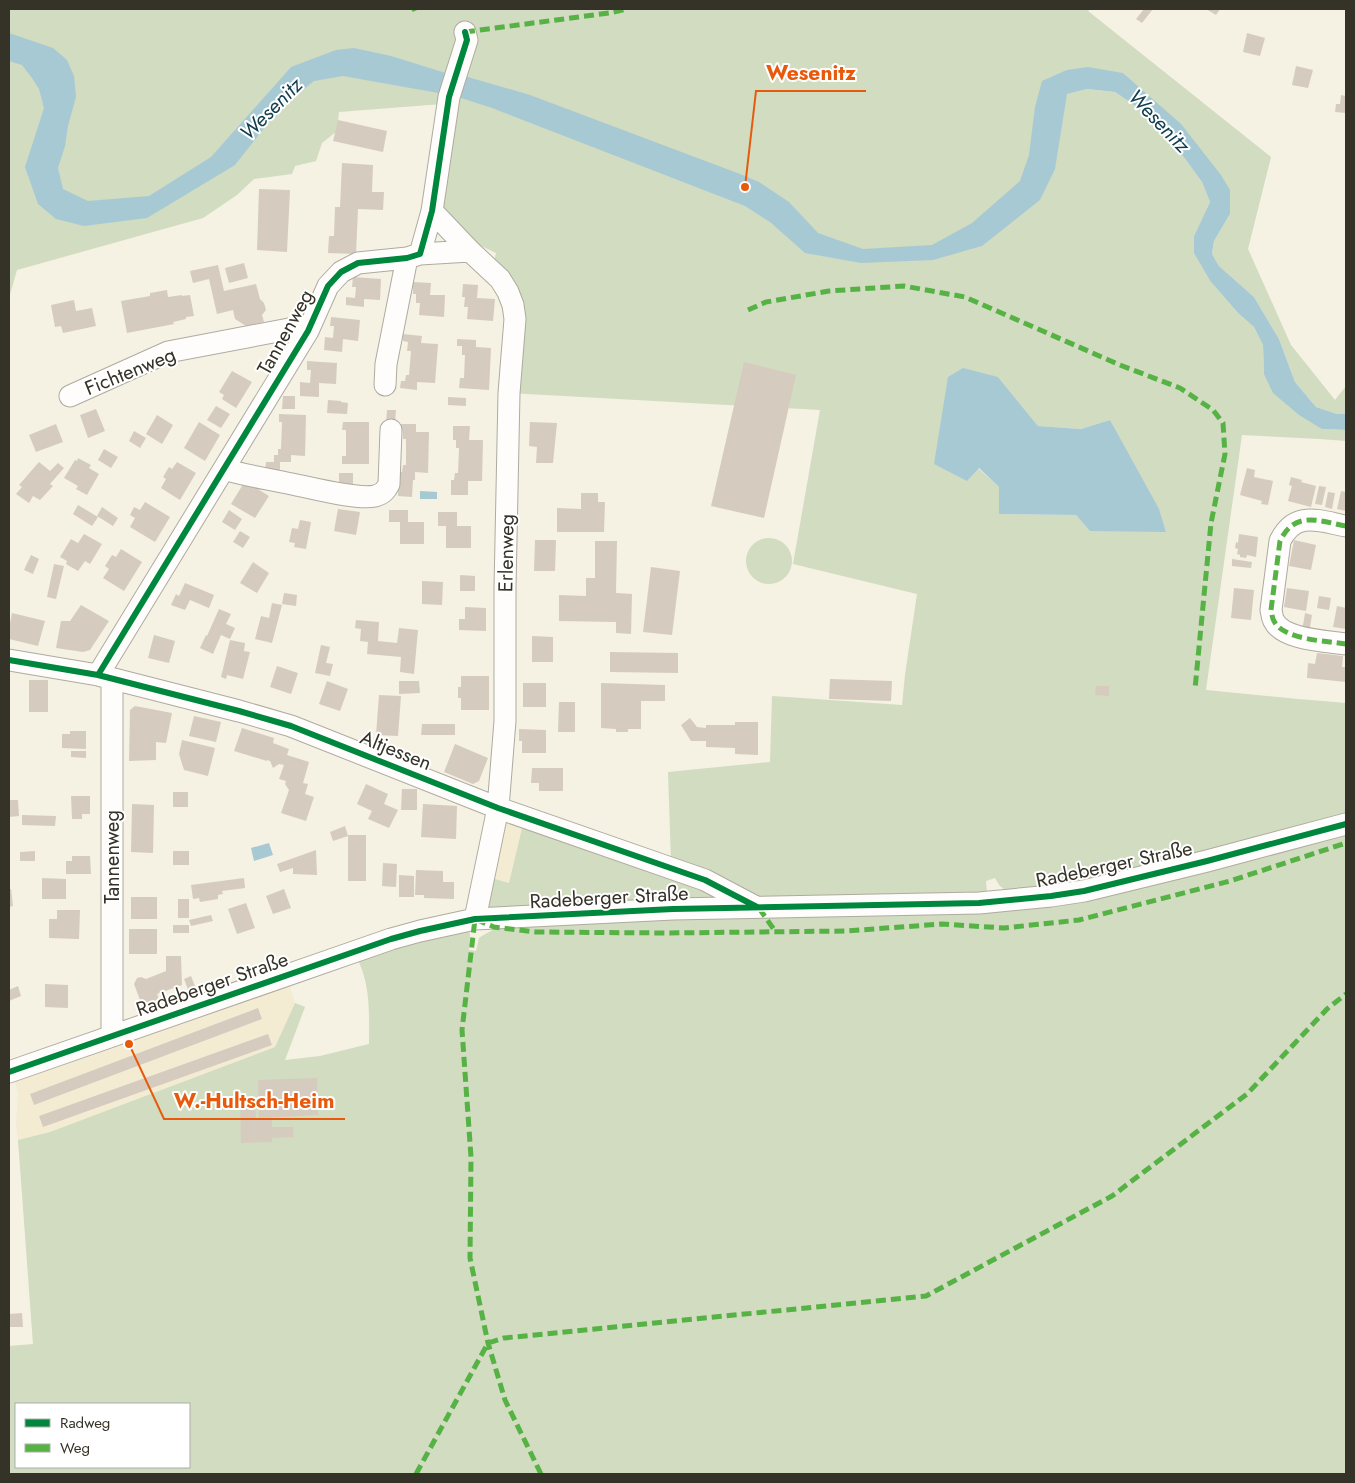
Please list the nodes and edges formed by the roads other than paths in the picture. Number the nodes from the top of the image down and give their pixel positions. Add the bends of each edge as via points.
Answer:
1 (465, 32) dead end
2 (432, 211) junction
3 (470, 251) junction
4 (414, 256) junction
5 (308, 331) junction
6 (385, 385) dead end
7 (70, 396) dead end
8 (391, 430) dead end
9 (224, 469) junction
10 (1346, 526) edge
11 (1346, 644) edge
12 (9, 660) edge
13 (105, 677) junction
14 (498, 808) junction
15 (1346, 824) edge
16 (759, 908) junction
17 (475, 920) junction
18 (112, 1036) junction
19 (9, 1072) edge

1 - 2 street via 467,40 449,97
2 - 3 street, Erlenweg
2 - 4 street
3 - 4 street
3 - 14 street, Erlenweg via 500,279 513,305 515,319 509,401 505,721
4 - 5 street, Tannenweg via 358,263 341,272 328,286
4 - 6 street via 386,364
5 - 7 street, Fichtenweg via 289,329 168,352
5 - 9 street, Tannenweg
8 - 9 street via 389,484 381,494 374,496 327,491
9 - 13 street, Tannenweg
10 - 11 street via 1310,519 1290,525 1280,541 1271,610 1273,621 1292,636
12 - 13 street, Altjessen
13 - 14 street, Altjessen via 290,726
13 - 18 street, Tannenweg
14 - 16 street, Altjessen via 705,880
14 - 17 street, Erlenweg
15 - 16 street, Radeberger Straße via 1188,866 1051,896 979,903
16 - 17 street, Radeberger Straße via 673,909
17 - 18 street, Radeberger Straße via 391,939
18 - 19 street, Radeberger Straße

